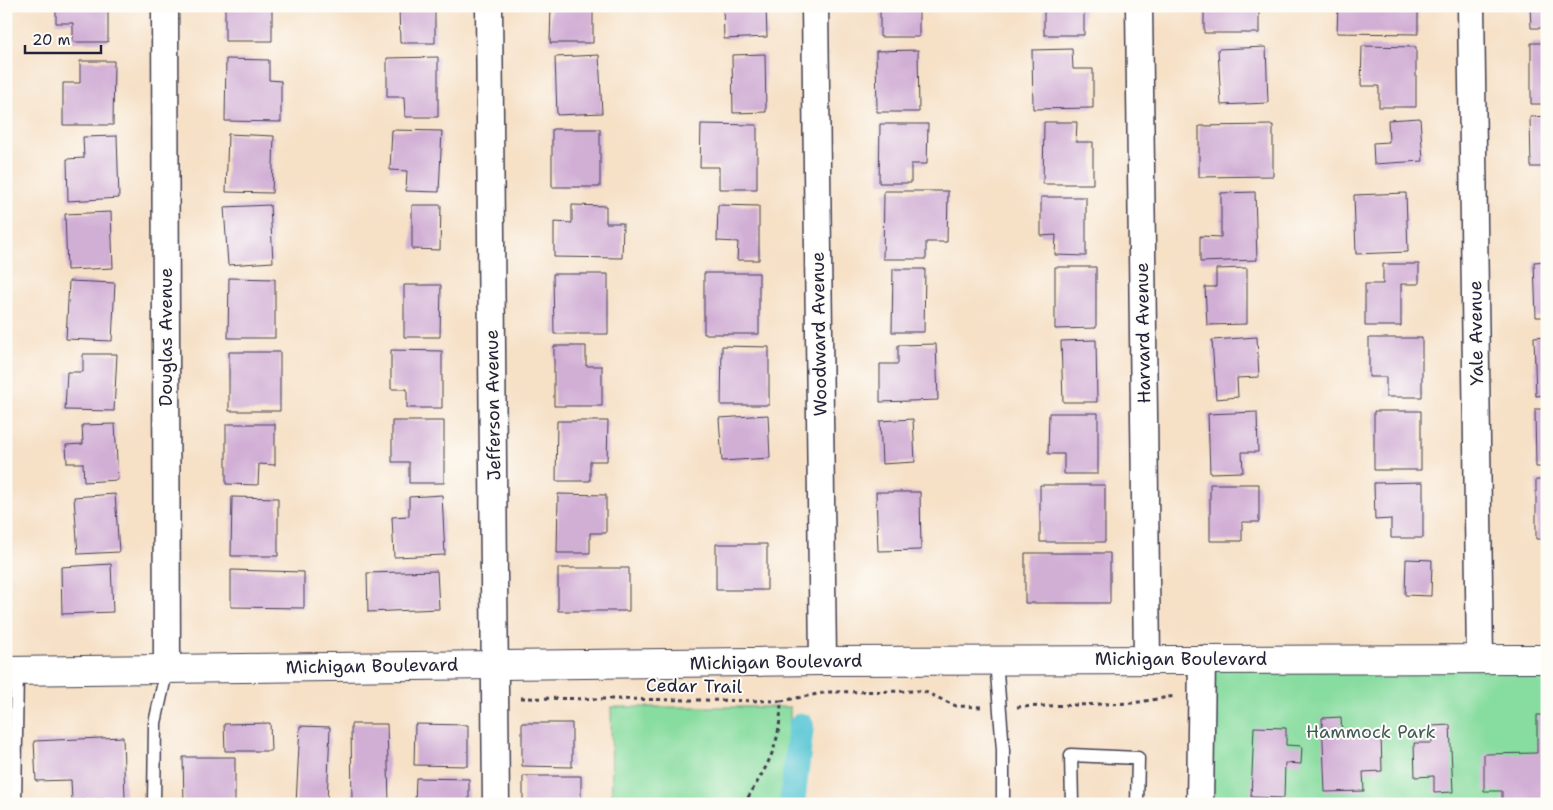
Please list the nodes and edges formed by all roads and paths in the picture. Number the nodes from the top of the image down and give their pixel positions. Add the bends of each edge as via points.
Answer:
1 (165, 6) edge
2 (489, 6) edge
3 (814, 6) edge
4 (1139, 6) edge
5 (1471, 6) edge
6 (1147, 659) junction
7 (1202, 659) junction
8 (1480, 659) junction
9 (1547, 659) edge
10 (996, 660) junction
11 (823, 661) junction
12 (496, 665) junction
13 (167, 668) junction
14 (12, 670) edge
15 (1201, 692) junction
16 (496, 698) junction
17 (781, 700) junction
18 (999, 707) junction
19 (15, 804) edge
20 (154, 804) edge
21 (496, 804) edge
22 (744, 804) edge
23 (1003, 804) edge
24 (1072, 804) edge
25 (1137, 804) edge
26 (1200, 804) edge

1 - 13 street, Douglas Avenue
2 - 12 street, Jefferson Avenue
3 - 11 street, Woodward Avenue
4 - 6 street, Harvard Avenue
5 - 8 street, Yale Avenue
6 - 7 street, Michigan Boulevard
6 - 10 street, Michigan Boulevard
7 - 8 street, Michigan Boulevard
7 - 15 street
8 - 9 street, Michigan Boulevard
10 - 11 street, Michigan Boulevard
10 - 18 lane
11 - 12 street, Michigan Boulevard
12 - 13 street, Michigan Boulevard
12 - 16 street, Jefferson Avenue
13 - 14 street, Michigan Boulevard
13 - 20 lane via 155,723
14 - 19 lane
15 - 18 path, Cedar Trail via 1133,704
15 - 26 street
16 - 17 path, Cedar Trail
16 - 21 street, Jefferson Avenue
17 - 18 path, Cedar Trail via 828,692 923,691 956,706
17 - 22 path via 780,727 771,760
18 - 23 lane
24 - 25 lane via 1071,755 1138,758

